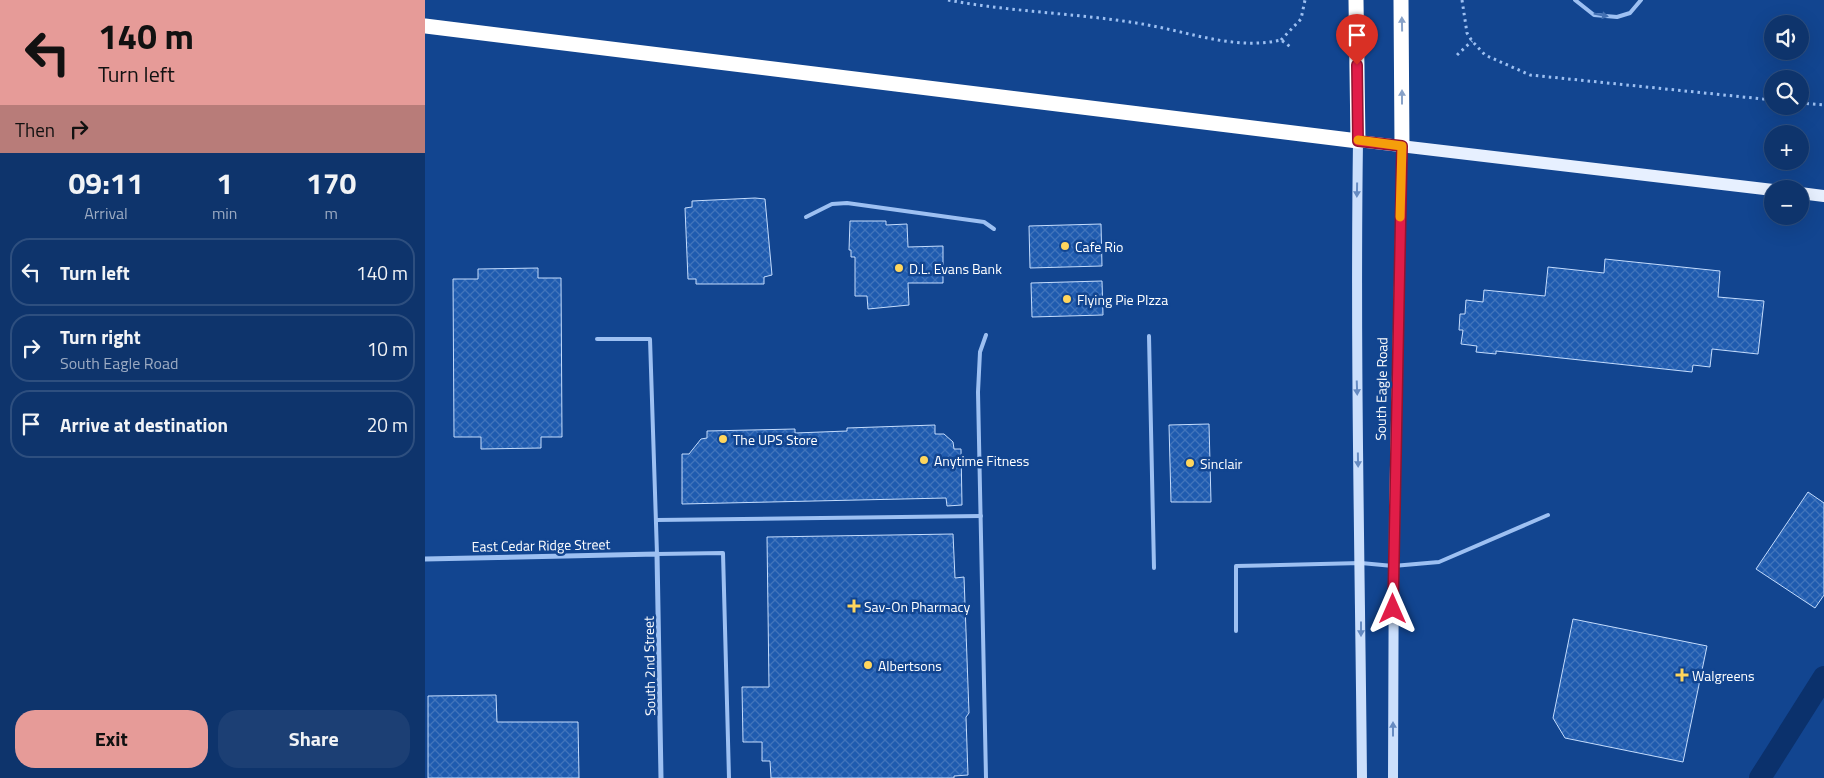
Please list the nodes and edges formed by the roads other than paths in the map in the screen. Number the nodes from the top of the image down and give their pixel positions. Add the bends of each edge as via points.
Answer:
1 (1356, 0) edge
2 (1401, 0) edge
3 (1575, 0) edge
4 (1641, 0) edge
5 (425, 26) edge
6 (1358, 141) junction
7 (1402, 146) junction
8 (1764, 189) edge
9 (1809, 195) edge
10 (1824, 196) edge
11 (806, 218) dead end
12 (994, 230) dead end
13 (986, 335) dead end
14 (1149, 336) dead end
15 (597, 340) dead end
16 (1548, 515) dead end
17 (981, 516) junction
18 (656, 520) junction
19 (657, 554) junction
20 (425, 559) edge
21 (1361, 563) junction
22 (1393, 566) junction
23 (1154, 568) dead end
24 (1236, 631) dead end
25 (661, 778) edge
26 (729, 778) edge
27 (986, 778) edge
28 (1362, 778) edge
29 (1393, 778) edge

1 - 6 highway, South Eagle Road
7 -> 2 highway, South Eagle Road
3 -> 4 lane via 1594,15 1617,18 1630,13
5 - 6 highway
6 - 7 main road
6 -> 21 main road, South Eagle Road via 1356,364
7 - 8 main road
7 - 22 main road, South Eagle Road
9 - 10 main road
11 - 12 lane via 832,204 847,203 984,222
13 - 17 lane via 980,352 978,392
14 - 23 lane
15 - 18 lane via 650,339
16 - 22 lane via 1439,562
17 - 18 lane
17 - 27 lane
18 - 19 lane
19 - 20 street, East Cedar Ridge Street
19 - 25 street, South 2nd Street
19 - 26 lane via 723,553
21 - 22 lane
21 - 24 lane via 1236,566
21 -> 28 main road, South Eagle Road
29 -> 22 main road, South Eagle Road

